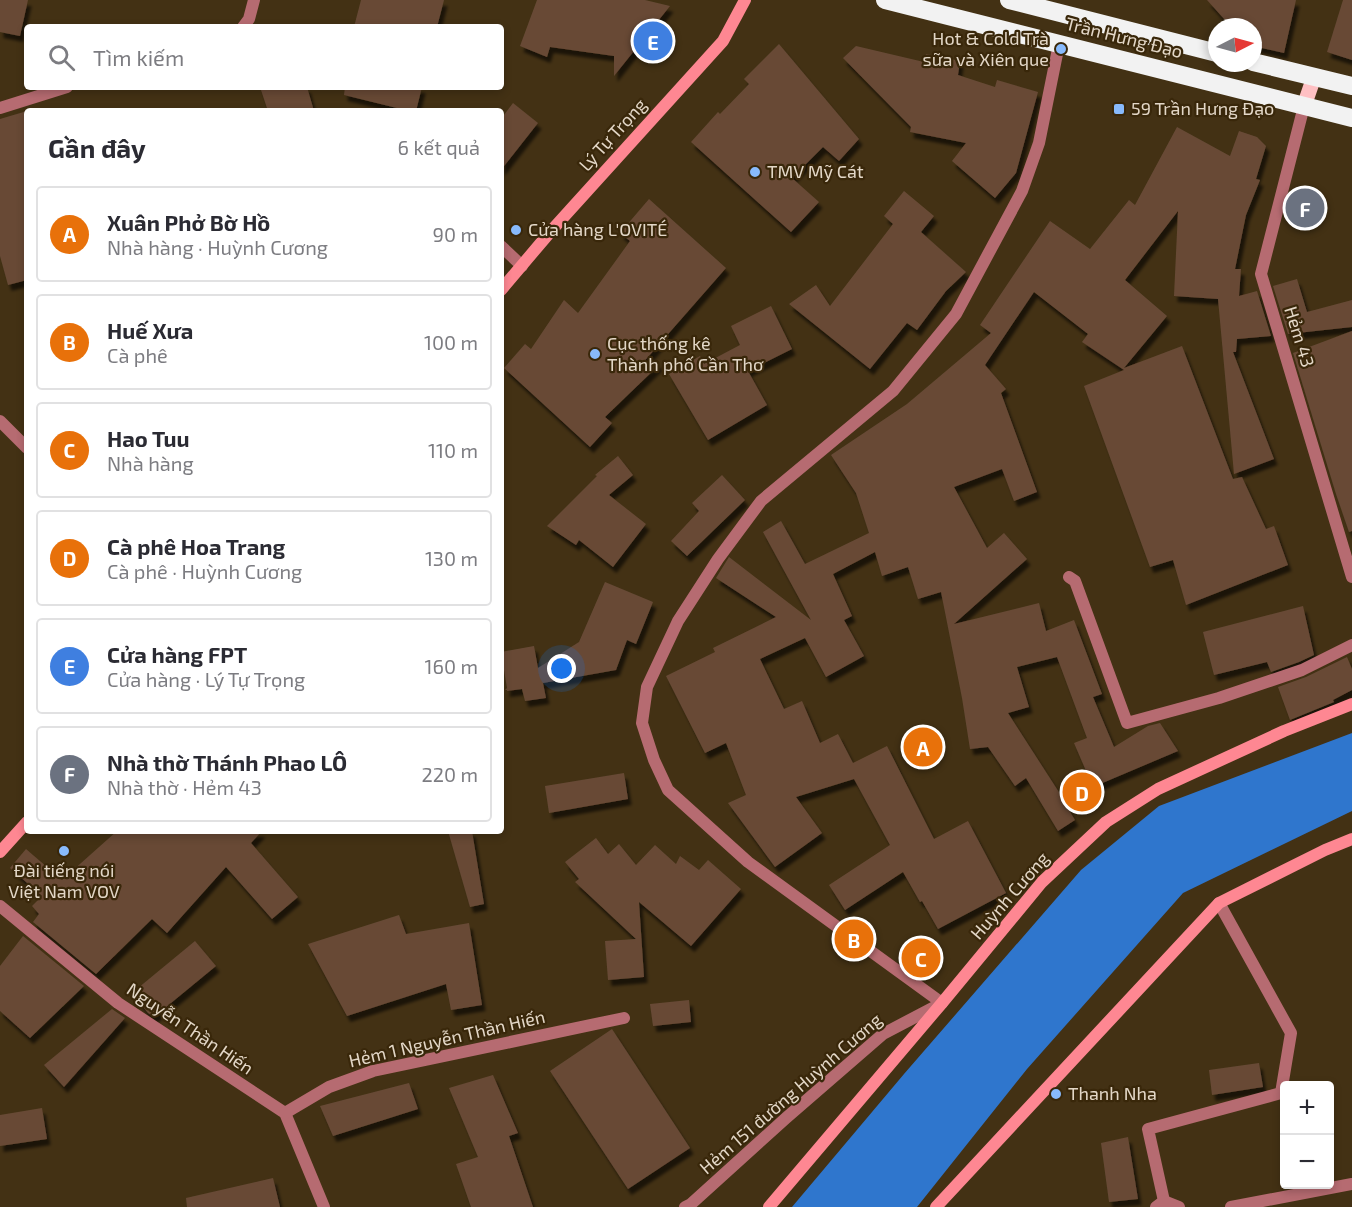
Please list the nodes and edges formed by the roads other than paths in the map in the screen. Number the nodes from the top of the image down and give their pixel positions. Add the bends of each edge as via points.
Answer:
1 (254, 0) edge
2 (745, 0) edge
3 (885, 0) edge
4 (1010, 0) edge
5 (245, 24) edge
6 (1059, 44) junction
7 (1208, 50) edge
8 (1262, 64) edge
9 (1314, 77) junction
10 (1352, 86) edge
11 (57, 90) edge
12 (1304, 106) junction
13 (0, 108) edge
14 (1352, 118) edge
15 (504, 249) edge
16 (522, 266) junction
17 (504, 287) edge
18 (0, 422) edge
19 (24, 445) edge
20 (1069, 577) dead end
21 (1352, 577) edge
22 (1352, 645) edge
23 (1352, 704) edge
24 (24, 825) edge
25 (1352, 839) edge
26 (0, 852) edge
27 (1219, 903) junction
28 (0, 906) edge
29 (942, 1003) junction
30 (624, 1018) dead end
31 (285, 1113) junction
32 (1352, 1184) edge
33 (1160, 1204) edge
34 (324, 1207) edge
35 (684, 1207) edge
36 (769, 1207) edge
37 (936, 1207) edge
38 (1179, 1207) edge
39 (1231, 1207) edge

1 - 5 street
2 - 16 street, Lý Tự Trọng via 723,41
3 - 6 highway, Trần Hưng Đạo
4 - 7 highway, Trần Hưng Đạo
6 - 12 highway, Trần Hưng Đạo
6 - 29 street via 1039,143 1022,191 956,314 892,391 760,501 678,621 647,687 642,723 668,790 748,862
8 - 9 highway
9 - 10 highway
9 - 12 main road
11 - 13 street
12 - 14 highway, Trần Hưng Đạo
12 - 21 street, Hẻm 43 via 1261,274
15 - 16 street
16 - 17 street, Lý Tự Trọng
18 - 19 street
20 - 22 street via 1075,581 1127,723 1302,670
23 - 29 street, Huỳnh Cương via 1158,789 1106,822 1042,882
24 - 26 street
25 - 27 street
27 - 33 street via 1291,1033 1281,1093 1148,1129
27 - 37 street
28 - 31 street, Nguyễn Thần Hiến via 117,1002
29 - 35 street, Hẻm 151 đường Huỳnh Cương via 883,1034
29 - 36 street, Huỳnh Cương
30 - 31 street, Hẻm 1 Nguyễn Thần Hiến via 373,1071 328,1087
31 - 34 street
32 - 39 street
33 - 38 street

